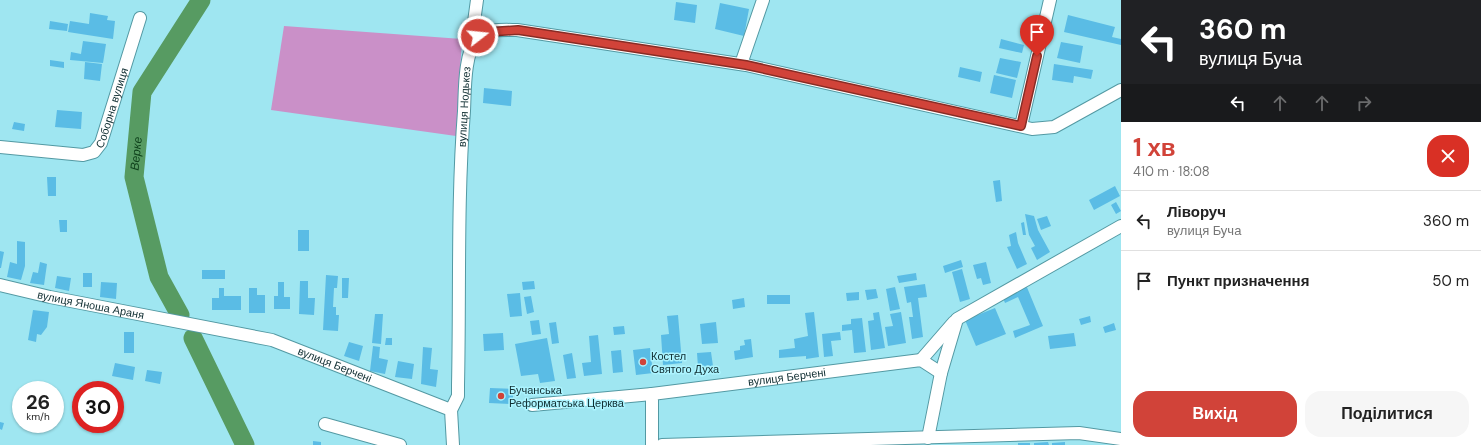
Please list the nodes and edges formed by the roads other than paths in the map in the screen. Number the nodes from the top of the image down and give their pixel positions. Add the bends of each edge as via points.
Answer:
1 (477, 0) edge
2 (763, 0) edge
3 (1050, 0) edge
4 (140, 18) dead end
5 (470, 47) junction
6 (740, 64) junction
7 (1121, 90) edge
8 (1021, 126) junction
9 (0, 147) edge
10 (1121, 226) edge
11 (0, 285) edge
12 (957, 319) junction
13 (182, 322) joint
14 (921, 360) junction
15 (941, 372) junction
16 (652, 394) junction
17 (532, 405) dead end
18 (451, 410) junction
19 (325, 424) dead end
20 (928, 438) junction
21 (1121, 439) edge
22 (400, 445) edge
23 (452, 445) edge
24 (652, 445) edge
25 (662, 445) edge

1 - 5 street, вулиця Нодькез
2 - 6 street
3 - 8 street
4 - 9 street, Соборна вулиця via 101,143 94,152 83,155
5 - 6 street via 478,36 487,32 518,30
5 - 18 street, вулиця Нодькез via 459,174 458,396
6 - 8 street
7 - 8 street via 1054,127 1032,129
10 - 12 street
11 - 13 street, вулиця Яноша Араня
12 - 14 street
12 - 15 street
13 - 18 street, вулиця Берчені via 272,340
14 - 15 street
14 - 16 street, вулиця Берчені
15 - 20 street
16 - 17 street, вулиця Берчені
16 - 24 street
18 - 23 street
19 - 22 street
20 - 21 street via 1079,433
20 - 25 street

